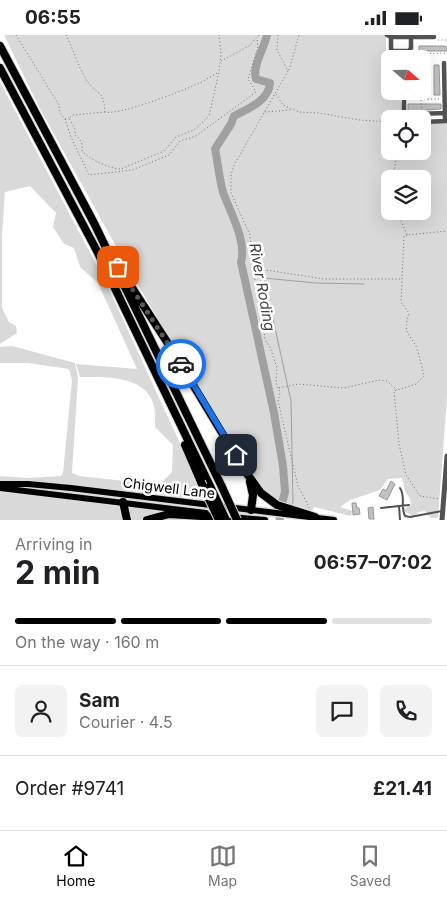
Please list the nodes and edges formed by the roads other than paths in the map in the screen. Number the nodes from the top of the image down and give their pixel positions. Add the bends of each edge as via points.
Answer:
1 (389, 36) edge
2 (411, 37) junction
3 (434, 39) road end
4 (0, 45) edge
5 (444, 63) dead end
6 (0, 68) edge
7 (431, 113) edge
8 (446, 113) edge
9 (446, 121) edge
10 (431, 122) edge
11 (107, 251) junction
12 (175, 413) junction
13 (447, 456) edge
14 (245, 471) junction
15 (0, 486) edge
16 (400, 488) dead end
17 (117, 494) junction
18 (184, 501) junction
19 (122, 502) junction
20 (409, 505) dead end
21 (400, 506) junction
22 (380, 508) dead end
23 (276, 509) junction
24 (183, 510) junction
25 (251, 510) junction
26 (442, 511) junction
27 (314, 517) joint
28 (222, 519) edge
29 (242, 519) edge
30 (127, 520) edge
31 (147, 520) edge
32 (264, 520) edge
33 (334, 520) edge
34 (400, 520) edge
35 (442, 520) edge

1 - 2 street
1 - 2 street via 394,51 412,50
2 - 3 street
4 - 11 highway
5 - 8 street
6 - 12 highway via 98,253
7 - 8 street
8 - 9 street
9 - 10 street
11 - 14 highway via 169,345
11 - 29 highway, bridge via 222,487
12 - 28 highway, bridge via 210,485
12 - 28 highway, bridge via 201,482
13 - 26 street
14 - 23 highway
14 - 25 highway via 253,491
15 - 17 main road, Chigwell Lane via 28,484
15 - 19 main road, Chigwell Lane
16 - 21 lane via 403,496
17 - 18 main road, Chigwell Lane
17 - 19 main road
18 - 24 lane
18 - 25 main road, Chigwell Lane
19 - 24 main road, Chigwell Lane
19 - 30 highway
20 - 21 lane
21 - 22 lane
21 - 26 lane via 407,517
21 - 34 lane
23 - 25 main road, Chigwell Lane
23 - 27 highway
24 - 28 main road, Chigwell Lane
25 - 29 main road
26 - 35 street
27 - 33 main road
28 - 29 main road, Chigwell Lane
28 - 31 highway via 169,514
29 - 32 main road, Chigwell Lane

